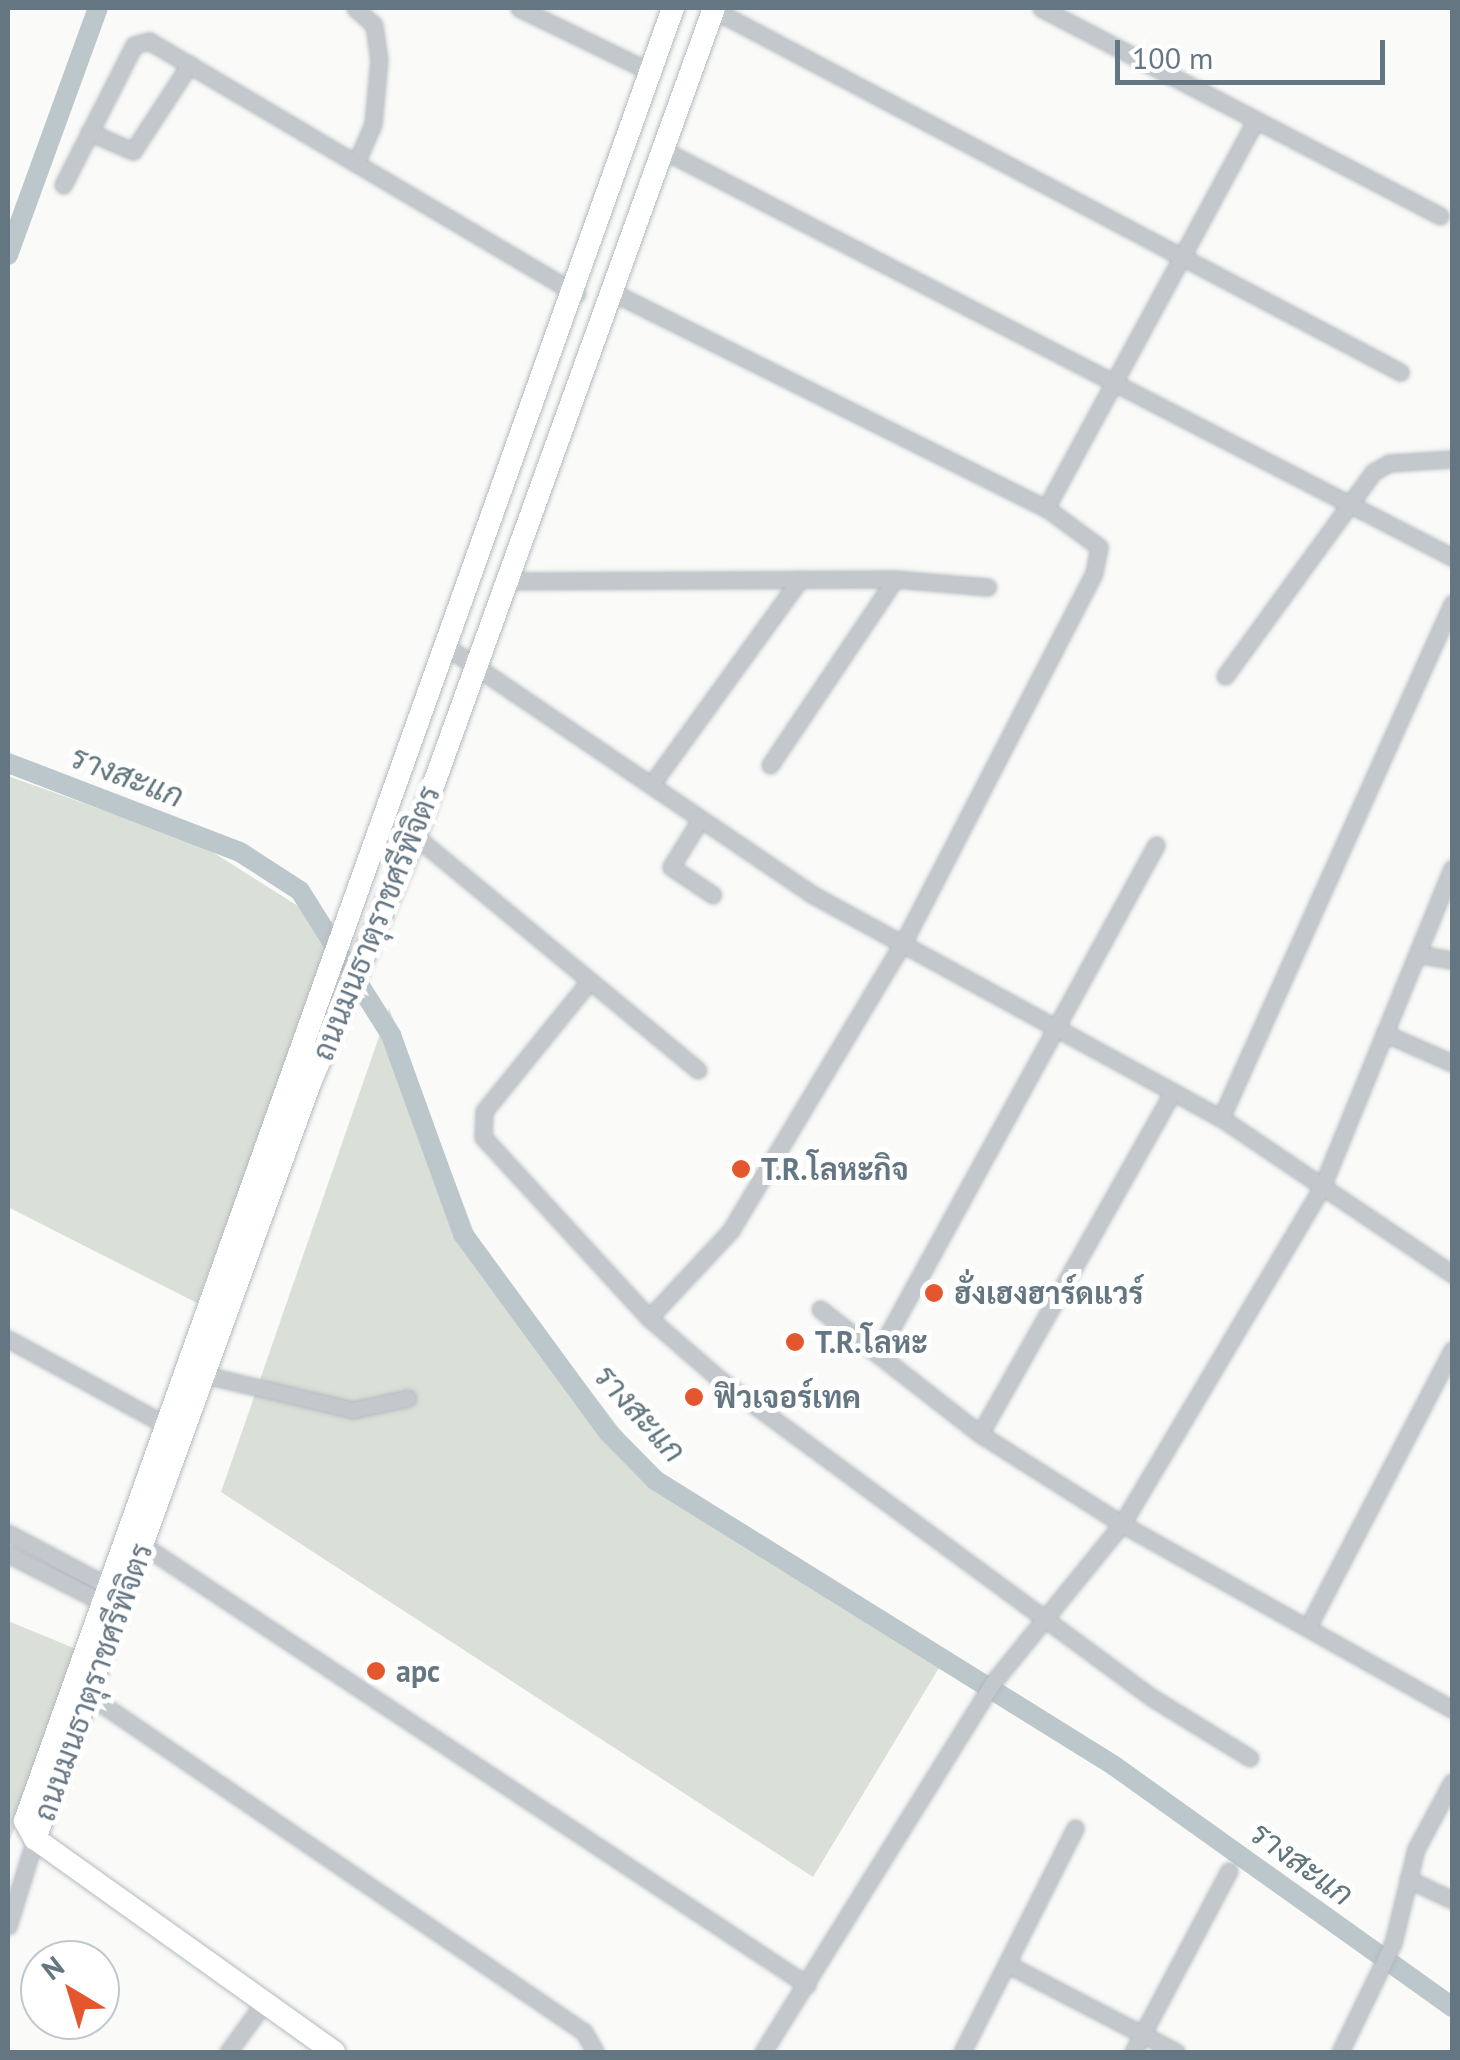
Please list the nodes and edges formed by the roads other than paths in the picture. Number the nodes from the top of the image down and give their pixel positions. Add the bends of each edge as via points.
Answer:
1 (354, 8) edge
2 (518, 8) edge
3 (673, 8) edge
4 (1040, 8) edge
5 (714, 9) edge
6 (190, 64) junction
7 (650, 72) junction
8 (1255, 122) junction
9 (89, 132) junction
10 (665, 151) junction
11 (356, 163) junction
12 (63, 185) dead end
13 (1440, 216) dead end
14 (1185, 258) junction
15 (614, 293) junction
16 (576, 294) junction
17 (1400, 372) dead end
18 (1116, 386) junction
19 (1452, 459) edge
20 (1350, 504) junction
21 (1046, 508) junction
22 (1452, 557) edge
23 (800, 579) junction
24 (895, 579) junction
25 (507, 581) junction
26 (988, 587) dead end
27 (1452, 604) edge
28 (447, 647) junction
29 (478, 664) junction
30 (1224, 676) dead end
31 (770, 765) dead end
32 (651, 784) junction
33 (700, 820) junction
34 (386, 824) junction
35 (415, 836) junction
36 (1156, 844) dead end
37 (1452, 869) edge
38 (713, 895) dead end
39 (376, 930) junction
40 (343, 931) junction
41 (905, 939) junction
42 (1417, 954) junction
43 (1452, 960) edge
44 (586, 984) junction
45 (1058, 1024) junction
46 (322, 1030) junction
47 (1384, 1033) junction
48 (1452, 1062) edge
49 (698, 1070) dead end
50 (1172, 1092) junction
51 (1221, 1118) junction
52 (1322, 1187) junction
53 (1452, 1274) edge
54 (820, 1309) dead end
55 (649, 1318) junction
56 (8, 1339) edge
57 (1452, 1350) edge
58 (879, 1351) junction
59 (205, 1375) junction
60 (408, 1398) dead end
61 (164, 1424) junction
62 (980, 1434) junction
63 (1122, 1524) junction
64 (8, 1533) edge
65 (135, 1540) junction
66 (8, 1554) edge
67 (103, 1593) junction
68 (1046, 1620) junction
69 (1310, 1623) junction
70 (88, 1694) junction
71 (1452, 1709) edge
72 (1250, 1758) dead end
73 (1452, 1782) edge
74 (1075, 1828) dead end
75 (36, 1839) junction
76 (1229, 1870) dead end
77 (1408, 1879) junction
78 (1452, 1900) edge
79 (8, 1926) edge
80 (1007, 1964) junction
81 (807, 1985) junction
82 (263, 2004) junction
83 (1142, 2035) junction
84 (228, 2052) edge
85 (334, 2052) edge
86 (596, 2052) edge
87 (763, 2052) edge
88 (962, 2052) edge
89 (1133, 2052) edge
90 (1176, 2052) edge
91 (1340, 2052) edge

1 - 11 street via 374,25 379,60 373,124
2 - 7 street
3 - 7 street, ถนนมนธาตุราชศรีพิจิตร
4 - 8 street
5 - 10 street, ถนนมนธาตุราชศรีพิจิตร
5 - 14 street
6 - 9 street via 133,151
6 - 9 street via 149,40 134,45
6 - 11 street
7 - 16 street, ถนนมนธาตุราชศรีพิจิตร
8 - 13 street
8 - 14 street
9 - 12 street
10 - 15 street, ถนนมนธาตุราชศรีพิจิตร
10 - 18 street
11 - 16 street
14 - 17 street
14 - 18 street
15 - 21 street
15 - 25 street, ถนนมนธาตุราชศรีพิจิตร
16 - 28 street, ถนนมนธาตุราชศรีพิจิตร
18 - 20 street
18 - 21 street
19 - 20 street via 1389,463
20 - 22 street
20 - 30 street
21 - 41 street via 1090,535 1099,560
23 - 24 street
23 - 25 street
23 - 32 street
24 - 26 street
24 - 31 street
25 - 29 street, ถนนมนธาตุราชศรีพิจิตร
27 - 51 street
28 - 29 street
28 - 34 street, ถนนมนธาตุราชศรีพิจิตร
29 - 32 street
29 - 35 street, ถนนมนธาตุราชศรีพิจิตร
32 - 33 street
33 - 38 street via 671,867
33 - 41 street via 815,896
34 - 35 street
34 - 40 street, ถนนมนธาตุราชศรีพิจิตร
35 - 39 street, ถนนมนธาตุราชศรีพิจิตร
35 - 44 street
36 - 45 street
37 - 42 street
39 - 40 street
39 - 46 street, ถนนมนธาตุราชศรีพิจิตร via 362,970
40 - 46 street, ถนนมนธาตุราชศรีพิจิตร via 317,998
41 - 45 street
41 - 55 street via 731,1230
42 - 43 street
42 - 47 street
44 - 49 street
44 - 55 street via 478,1124
45 - 50 street
45 - 58 street
46 - 59 street, ถนนมนธาตุราชศรีพิจิตร
46 - 61 street, ถนนมนธาตุราชศรีพิจิตร
47 - 48 street
47 - 52 street
50 - 51 street
50 - 62 street
51 - 52 street
52 - 53 street
52 - 63 street
54 - 58 street
55 - 68 street via 723,1382
56 - 61 street
57 - 69 street
58 - 62 street
59 - 60 street via 353,1410
59 - 65 street, ถนนมนธาตุราชศรีพิจิตร
61 - 65 street, ถนนมนธาตุราชศรีพิจิตร
62 - 63 street
63 - 68 street
63 - 69 street
64 - 67 street
65 - 67 street, ถนนมนธาตุราชศรีพิจิตร
65 - 70 street, ถนนมนธาตุราชศรีพิจิตร
65 - 81 street
66 - 67 street
67 - 75 street, ถนนมนธาตุราชศรีพิจิตร via 28,1806 25,1821
68 - 72 street
68 - 81 street via 994,1680
69 - 71 street
70 - 75 street, ถนนมนธาตุราชศรีพิจิตร
70 - 86 street via 584,2032
73 - 77 street
74 - 80 street
75 - 79 street, ถนนมนธาตุราชศรีพิจิตร
75 - 82 street
76 - 83 street
77 - 78 street
77 - 91 street via 1394,1944
80 - 83 street
80 - 88 street
81 - 87 street
82 - 84 street
82 - 85 street
83 - 89 street
83 - 90 street

